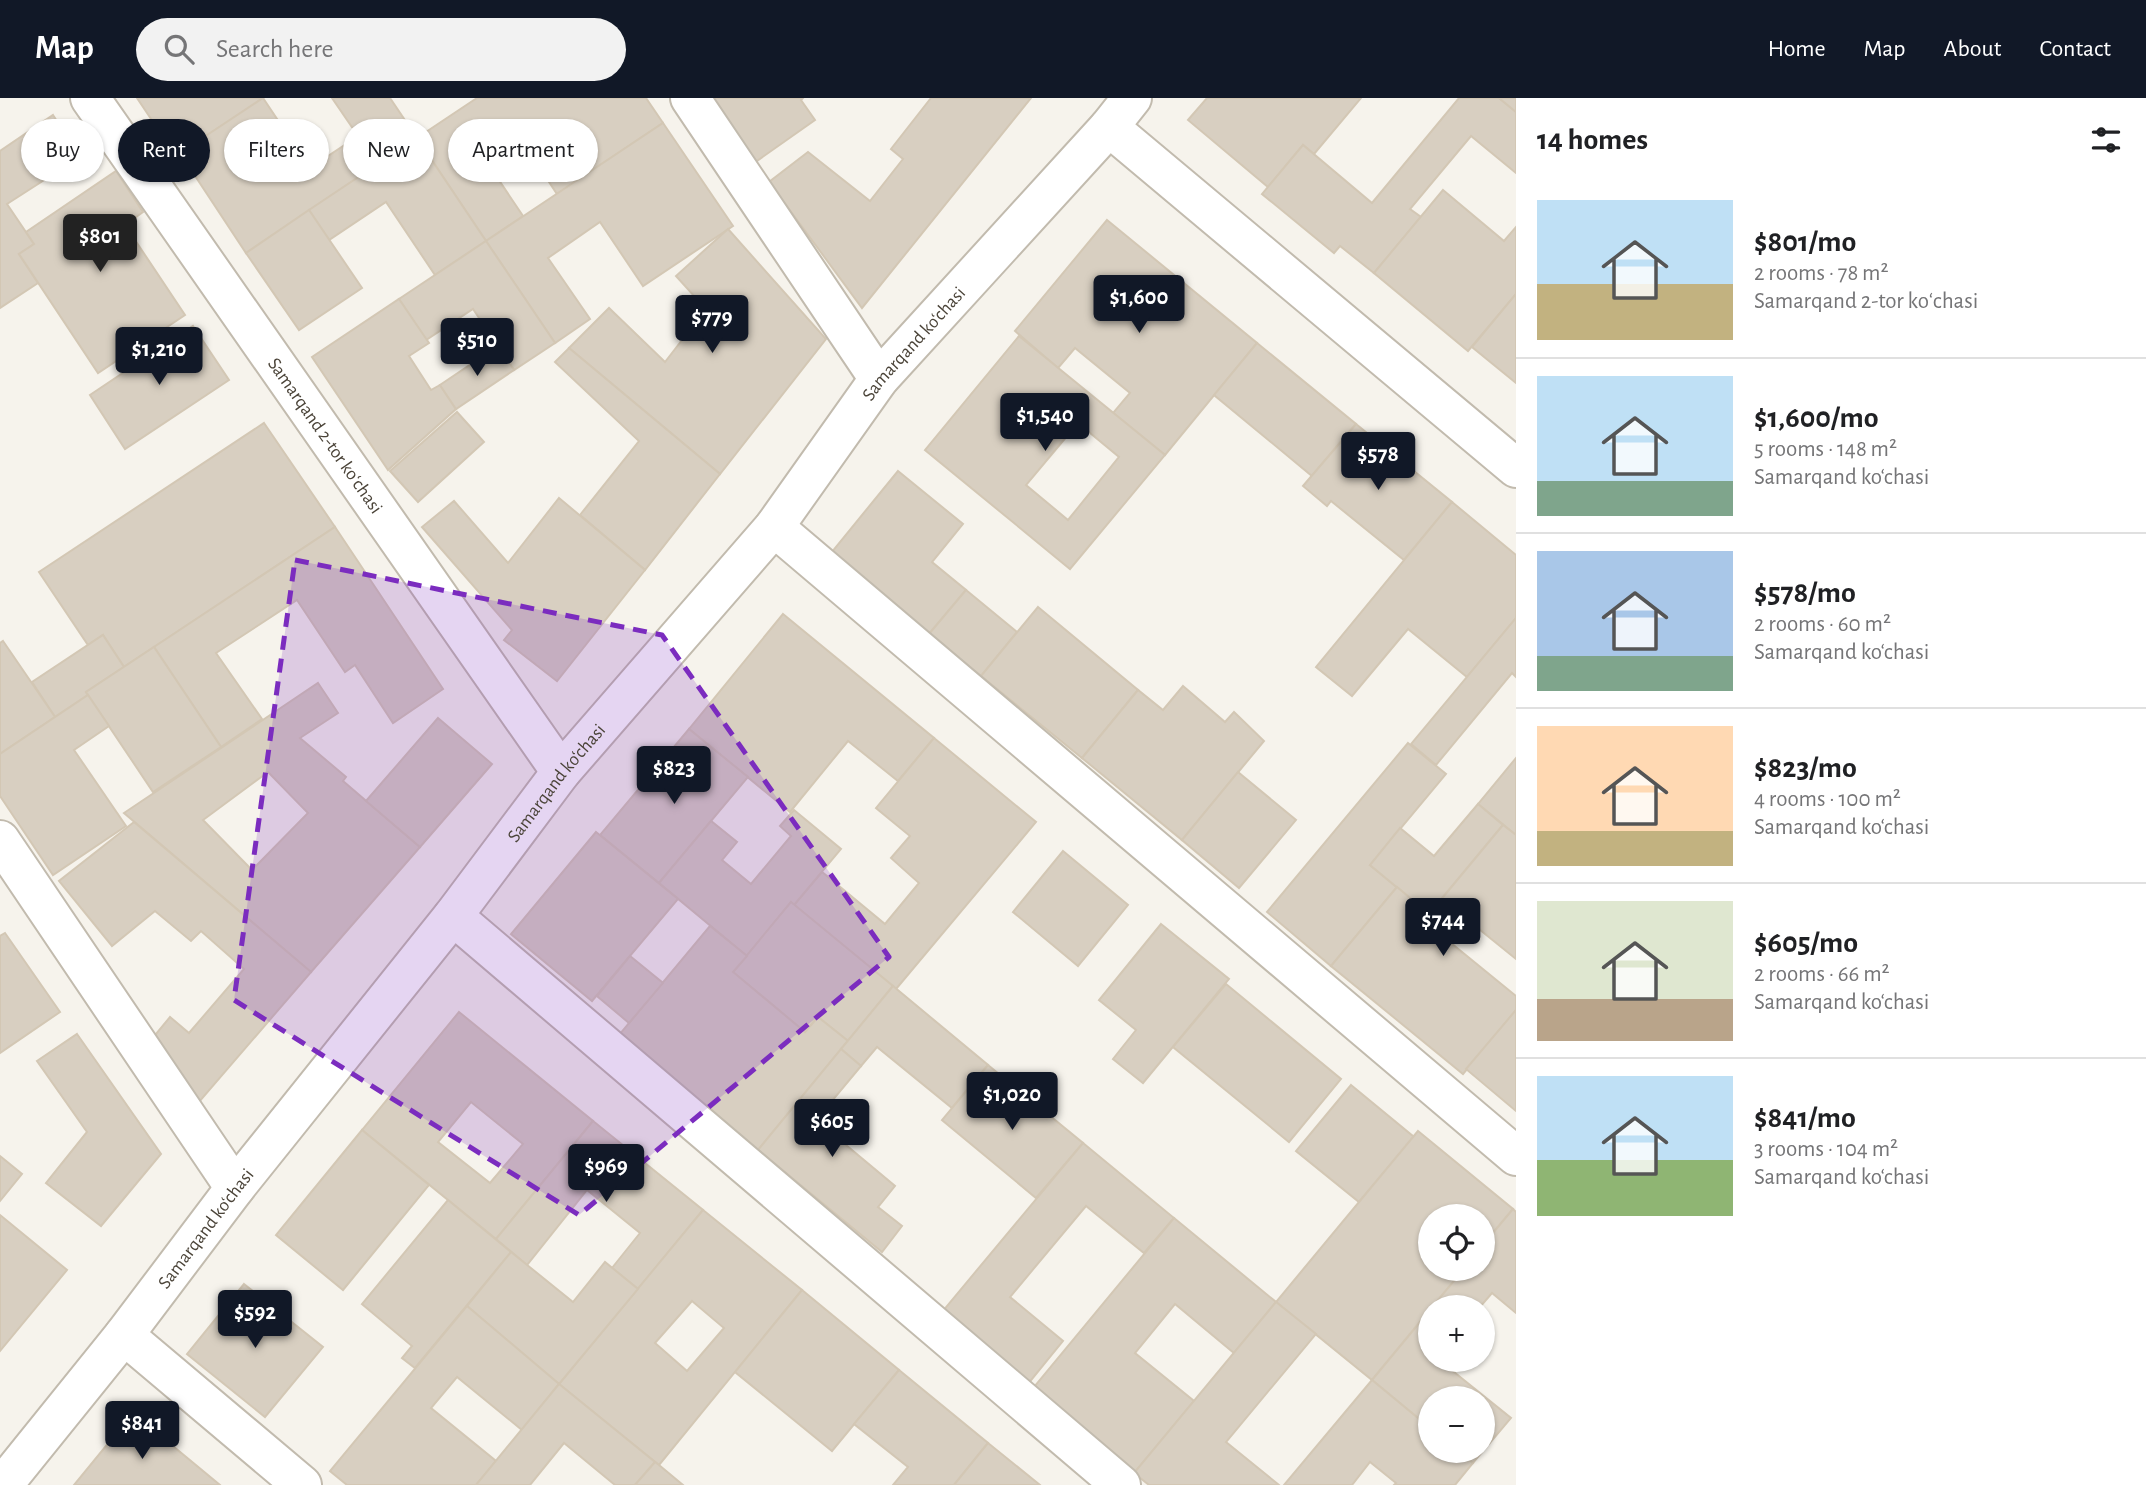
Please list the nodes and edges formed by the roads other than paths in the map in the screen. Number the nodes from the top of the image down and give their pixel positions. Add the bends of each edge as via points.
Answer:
1 (90, 98) edge
2 (690, 98) edge
3 (1132, 98) edge
4 (1109, 127) junction
5 (879, 379) junction
6 (1516, 468) edge
7 (774, 527) junction
8 (561, 772) junction
9 (0, 840) edge
10 (453, 916) junction
11 (1516, 1156) edge
12 (235, 1188) junction
13 (124, 1335) junction
14 (3, 1485) edge
15 (302, 1485) edge
16 (1121, 1485) edge

1 - 8 street, Samarqand 2-tor koʻchasi
2 - 5 street
3 - 4 street, Samarqand ko‘chasi
4 - 5 street, Samarqand ko‘chasi
4 - 6 street
5 - 7 street, Samarqand ko‘chasi
7 - 8 street, Samarqand ko‘chasi
7 - 11 street
8 - 10 street, Samarqand ko‘chasi
9 - 12 street
10 - 12 street, Samarqand ko‘chasi
10 - 16 street
12 - 13 street, Samarqand ko‘chasi
13 - 14 street, Samarqand ko‘chasi
13 - 15 street

